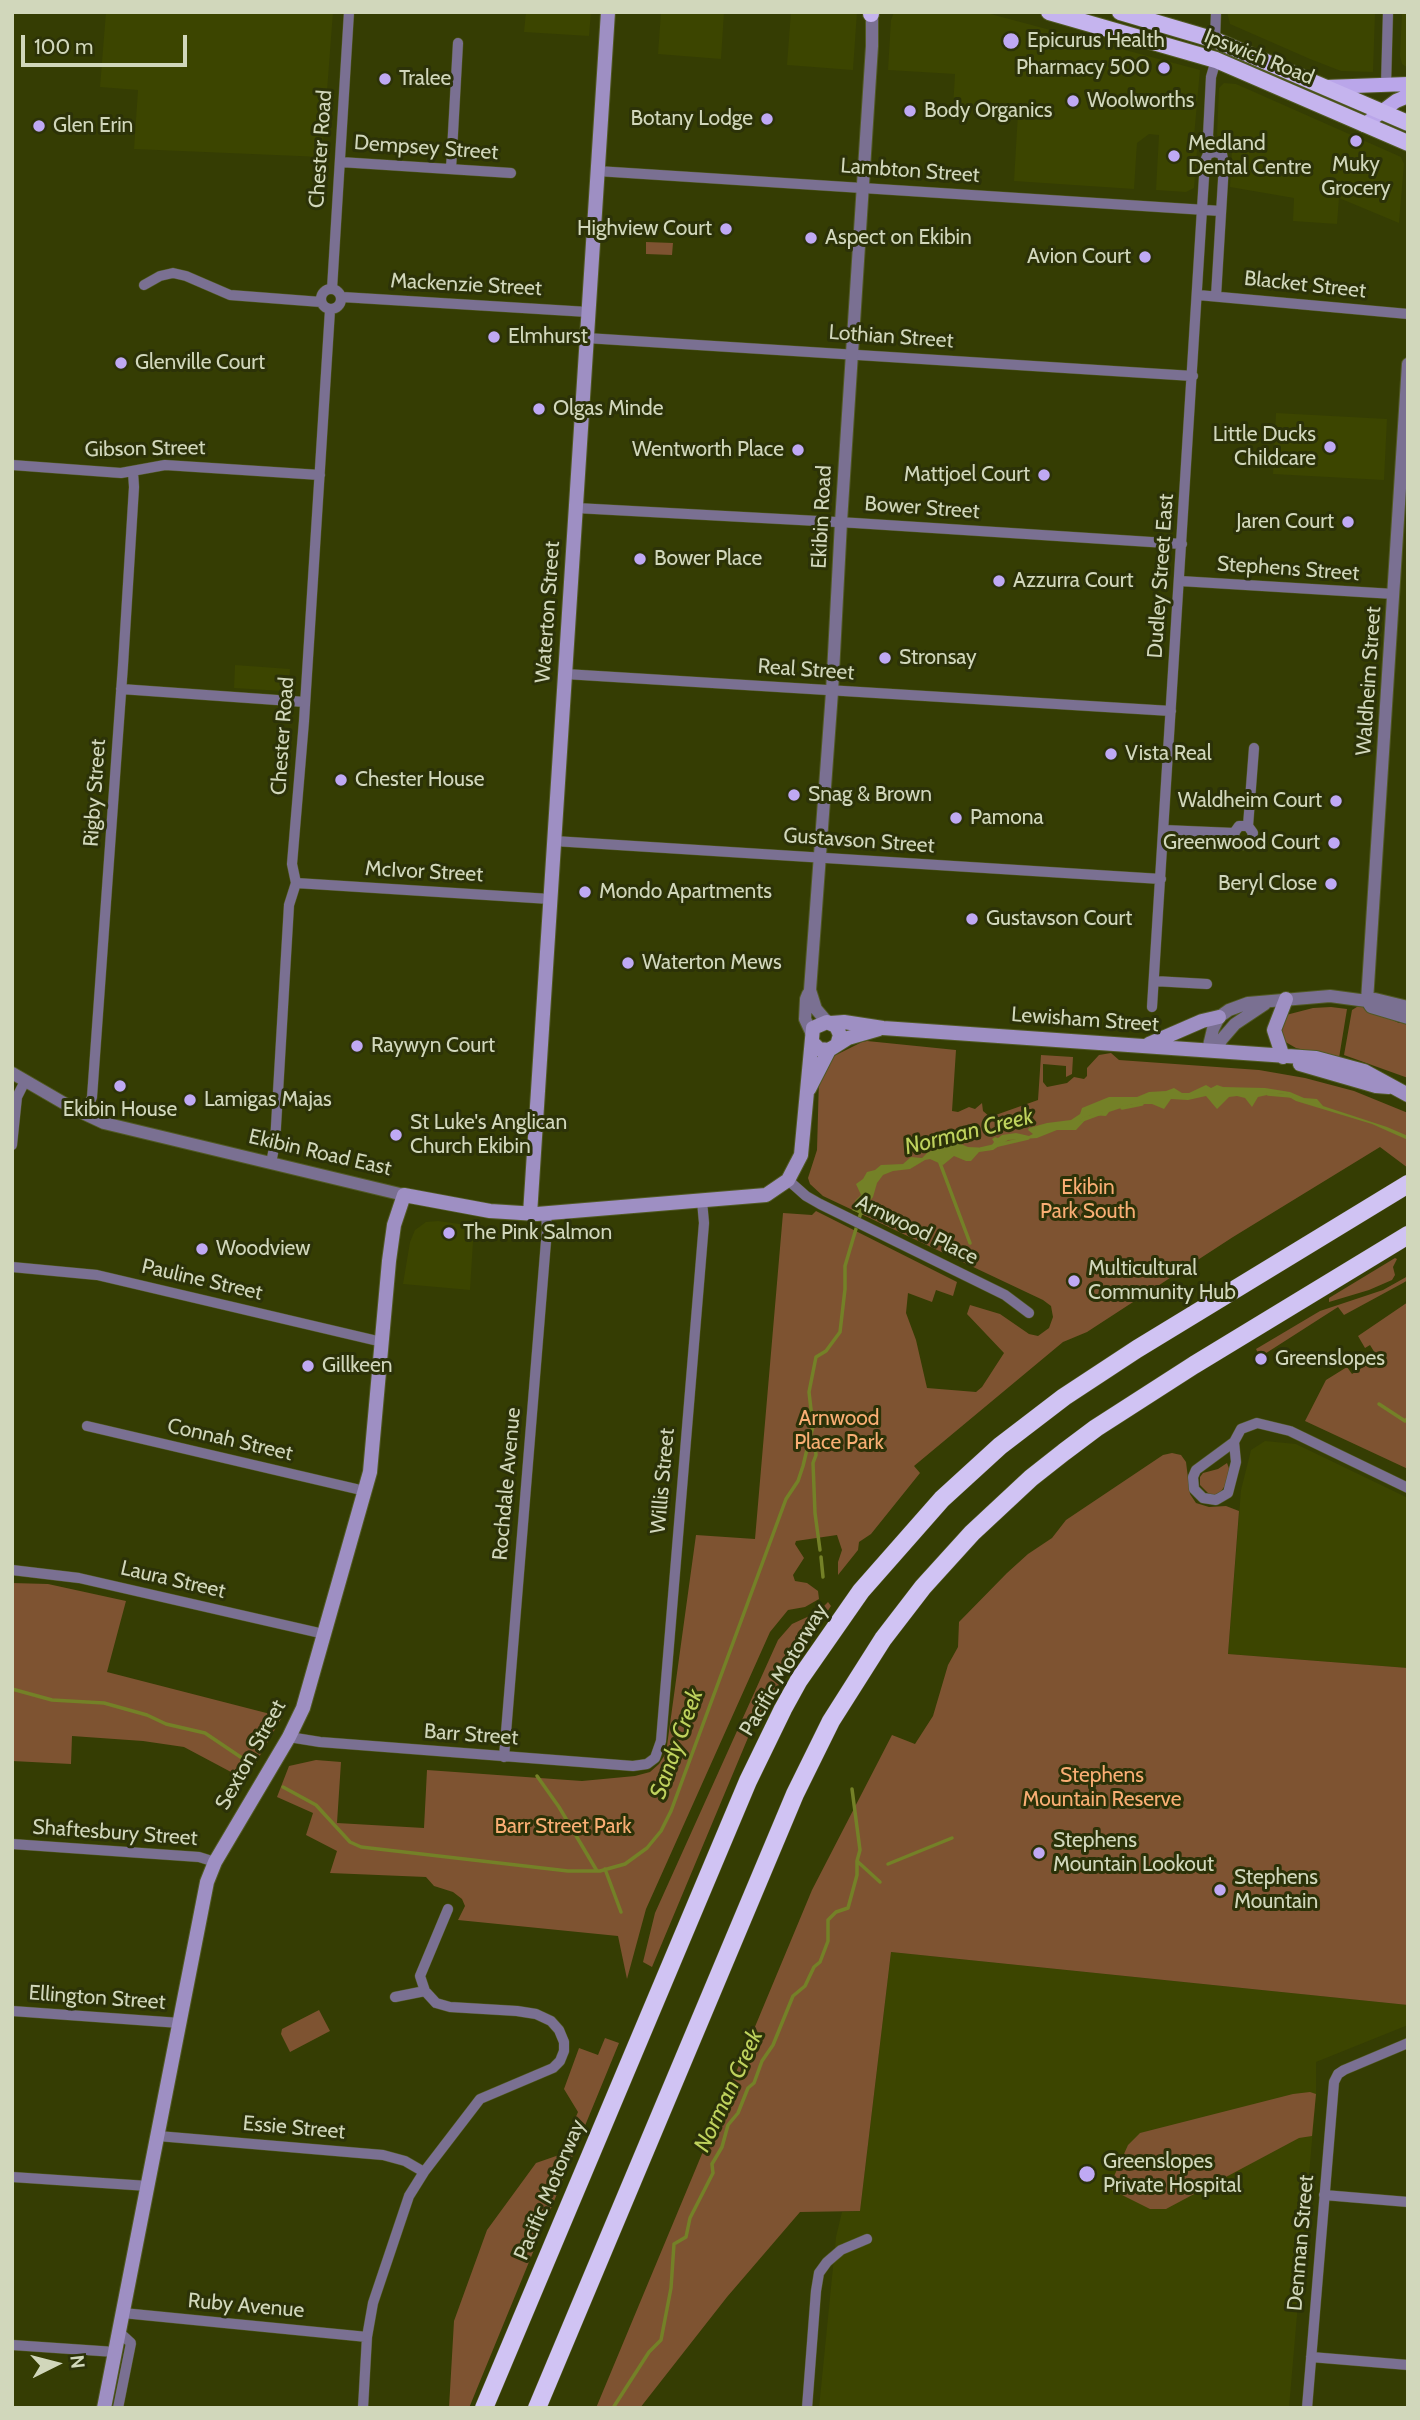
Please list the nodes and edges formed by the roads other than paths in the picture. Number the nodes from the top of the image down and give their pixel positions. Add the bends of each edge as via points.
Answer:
1 (349, 12) edge
2 (608, 12) edge
3 (1049, 12) edge
4 (1120, 12) edge
5 (1216, 12) edge
6 (1388, 12) edge
7 (873, 13) edge
8 (1215, 40) junction
9 (458, 43) dead end
10 (1216, 60) junction
11 (1408, 84) edge
12 (1386, 85) junction
13 (1325, 87) junction
14 (1408, 96) edge
15 (1381, 111) junction
16 (1408, 123) edge
17 (1364, 125) junction
18 (1408, 143) edge
19 (1214, 152) junction
20 (340, 162) junction
21 (451, 169) junction
22 (597, 171) junction
23 (511, 173) dead end
24 (863, 188) junction
25 (1203, 210) junction
26 (1221, 211) junction
27 (144, 285) dead end
28 (332, 289) junction
29 (1198, 295) junction
30 (1216, 296) junction
31 (342, 297) junction
32 (321, 302) junction
33 (330, 310) junction
34 (588, 312) junction
35 (1408, 314) edge
36 (586, 338) junction
37 (852, 354) junction
38 (1408, 364) edge
39 (1193, 376) junction
40 (12, 465) edge
41 (133, 472) junction
42 (320, 475) junction
43 (576, 508) junction
44 (841, 522) junction
45 (1182, 544) junction
46 (1180, 581) junction
47 (1394, 594) junction
48 (565, 674) junction
49 (121, 689) junction
50 (832, 692) junction
51 (305, 702) junction
52 (1171, 711) junction
53 (1254, 748) dead end
54 (1248, 826) junction
55 (1164, 830) junction
56 (1234, 833) junction
57 (554, 841) junction
58 (819, 857) junction
59 (1161, 878) junction
60 (296, 883) junction
61 (550, 900) junction
62 (1154, 981) junction
63 (1207, 984) dead end
64 (810, 990) junction
65 (1286, 999) junction
66 (1367, 1001) junction
67 (1265, 1003) junction
68 (1152, 1007) dead end
69 (1408, 1007) edge
70 (1219, 1017) junction
71 (1408, 1018) edge
72 (829, 1022) junction
73 (884, 1028) junction
74 (812, 1037) junction
75 (1148, 1045) junction
76 (833, 1047) junction
77 (1212, 1050) junction
78 (1283, 1057) junction
79 (12, 1073) edge
80 (25, 1081) junction
81 (807, 1093) junction
82 (1408, 1095) edge
83 (85, 1115) junction
84 (12, 1145) edge
85 (271, 1163) junction
86 (788, 1180) junction
87 (1408, 1184) edge
88 (404, 1195) junction
89 (702, 1201) junction
90 (530, 1214) junction
91 (545, 1214) junction
92 (1408, 1235) edge
93 (12, 1267) edge
94 (1029, 1313) dead end
95 (382, 1342) junction
96 (87, 1426) dead end
97 (1234, 1442) junction
98 (1408, 1488) edge
99 (365, 1491) junction
100 (12, 1570) edge
101 (324, 1634) junction
102 (289, 1737) junction
103 (504, 1757) junction
104 (651, 1762) joint
105 (12, 1844) edge
106 (215, 1862) junction
107 (448, 1909) dead end
108 (425, 1991) junction
109 (395, 1997) dead end
110 (12, 2011) edge
111 (180, 2023) junction
112 (1408, 2043) edge
113 (158, 2136) junction
114 (424, 2172) junction
115 (12, 2177) edge
116 (148, 2186) junction
117 (1324, 2195) junction
118 (1408, 2202) edge
119 (867, 2239) dead end
120 (123, 2314) junction
121 (119, 2332) junction
122 (366, 2337) junction
123 (12, 2345) edge
124 (115, 2352) junction
125 (1311, 2357) junction
126 (1408, 2365) edge
127 (104, 2408) edge
128 (118, 2408) edge
129 (363, 2408) edge
130 (484, 2408) edge
131 (537, 2408) edge
132 (807, 2408) edge
133 (1307, 2408) edge

1 - 20 street, Chester Road
2 - 22 main road, Waterton Street
3 - 10 highway, Ipswich Road
4 - 8 highway, Ipswich Road
5 - 8 street
6 - 12 street
7 - 24 street, Ekibin Road
8 - 13 highway, Ipswich Road
9 - 21 street
10 - 17 highway, Ipswich Road
10 - 19 street, Dudley Street East via 1208,136
11 - 12 main road
12 - 13 main road
13 - 15 highway, Ipswich Road
14 - 15 main road
15 - 16 highway, Ipswich Road
15 - 17 main road
17 - 18 highway, Ipswich Road
19 - 25 street, Dudley Street East via 1205,162
19 - 26 street, Dudley Street East via 1224,159
20 - 21 street, Dempsey Street
20 - 28 street, Chester Road
21 - 23 street, Dempsey Street
22 - 24 street, Lambton Street
22 - 34 main road, Waterton Street
24 - 25 street, Lambton Street
24 - 37 street, Ekibin Road
25 - 26 street, Lambton Street
25 - 29 street, Dudley Street East
26 - 30 street, Dudley Street East
27 - 32 street via 160,276 179,274 230,295
28 - 31 street
28 - 32 street via 324,293
29 - 30 street, Blacket Street
29 - 39 street, Dudley Street East
30 - 35 street, Blacket Street
31 - 33 street via 339,306
31 - 34 street, Mackenzie Street
32 - 33 street
33 - 42 street, Chester Road
34 - 36 main road, Waterton Street
36 - 37 street, Lothian Street
36 - 43 main road, Waterton Street
37 - 39 street, Lothian Street
37 - 44 street, Ekibin Road
38 - 47 street, Waldheim Street
39 - 45 street, Dudley Street East
40 - 41 street, Gibson Street
41 - 42 street, Gibson Street via 165,464
41 - 49 street, Rigby Street
42 - 51 street, Chester Road
43 - 44 street, Bower Street
43 - 48 main road, Waterton Street
44 - 45 street, Bower Street
44 - 50 street, Ekibin Road
45 - 46 street, Dudley Street East
46 - 47 street, Stephens Street
46 - 52 street, Dudley Street East
47 - 66 street, Waldheim Street
48 - 50 street, Real Street
48 - 57 main road, Waterton Street
49 - 51 street
49 - 83 street, Rigby Street via 92,1097
50 - 52 street, Real Street
50 - 58 street, Ekibin Road
51 - 60 street, Chester Road via 292,864
52 - 55 street, Dudley Street East
53 - 54 street
54 - 56 street via 1239,826
54 - 56 street via 1253,833 1251,842 1236,842
55 - 56 street
55 - 59 street, Dudley Street East
57 - 58 street, Gustavson Street
57 - 61 main road, Waterton Street
58 - 59 street, Gustavson Street
58 - 64 street, Ekibin Road
59 - 62 street, Dudley Street East
60 - 61 street, McIvor Street
60 - 85 street, Chester Road via 289,905
61 - 90 main road, Waterton Street
62 - 63 street
62 - 68 street, Dudley Street East
64 - 72 street via 816,1009
64 - 74 street, Ekibin Road via 805,1014
65 - 66 street via 1330,996
65 - 67 street
65 - 78 main road via 1274,1030
66 - 69 street
66 - 71 street via 1371,1007
67 - 70 street via 1248,1003
67 - 77 street via 1235,1024
70 - 75 main road
70 - 77 street
72 - 73 main road, Lewisham Street
72 - 74 main road via 817,1024
72 - 76 main road via 838,1030 839,1040
73 - 75 main road, Lewisham Street
73 - 76 main road, Lewisham Street
74 - 76 main road via 819,1049
74 - 81 main road
75 - 77 main road, Lewisham Street
76 - 81 main road
77 - 78 main road, Lewisham Street
78 - 82 main road, Lewisham Street via 1349,1065
79 - 80 street, Ekibin Road East
80 - 83 street, Ekibin Road East
80 - 84 street via 17,1097
81 - 86 main road via 800,1155
83 - 85 street, Ekibin Road East
85 - 88 street, Ekibin Road East
86 - 89 main road, Ekibin Road East via 761,1196
86 - 94 street, Arnwood Place via 820,1204 1005,1295
87 - 130 highway, Pacific Motorway via 1064,1398 1000,1446 942,1499 861,1591 799,1680 748,1781
88 - 90 main road, Ekibin Road East
88 - 95 main road, Sexton Street via 392,1237
89 - 91 main road, Ekibin Road East
89 - 104 street, Willis Street via 704,1223 661,1741
90 - 91 main road, Ekibin Road East
91 - 103 street, Rochdale Avenue
92 - 131 highway via 1194,1365 1064,1451 972,1533 883,1639 831,1721 795,1794
93 - 95 street, Pauline Street via 97,1275
95 - 99 main road, Sexton Street via 372,1465
96 - 99 street, Connah Street
97 - 97 street via 1236,1462 1228,1493 1216,1500 1203,1498 1194,1489 1196,1470
97 - 98 street via 1246,1426 1272,1425
99 - 101 main road, Sexton Street
100 - 101 street, Laura Street via 79,1578
101 - 102 main road, Sexton Street via 303,1708
102 - 103 street, Barr Street
102 - 106 main road, Sexton Street
103 - 104 street, Barr Street via 637,1766
105 - 106 street, Shaftesbury Street via 199,1857
106 - 111 main road, Sexton Street via 207,1882
107 - 108 street via 420,1976
108 - 109 street
108 - 114 street via 436,2003 450,2007 537,2014 559,2030 564,2051 553,2068 480,2099
110 - 111 street, Ellington Street
111 - 113 main road, Sexton Street
112 - 117 street, Denman Street via 1338,2074
113 - 114 street, Essie Street via 383,2155
113 - 116 main road, Sexton Street
114 - 122 street via 405,2208
115 - 116 street
116 - 120 main road, Sexton Street
117 - 118 street
117 - 125 street, Denman Street
119 - 132 street via 841,2250 819,2273
120 - 121 main road, Sexton Street
120 - 122 street, Ruby Avenue
121 - 124 main road, Sexton Street
121 - 128 street, Sexton Street via 131,2343
122 - 129 street
123 - 124 street
124 - 127 main road, Sexton Street
125 - 126 street
125 - 133 street, Denman Street

